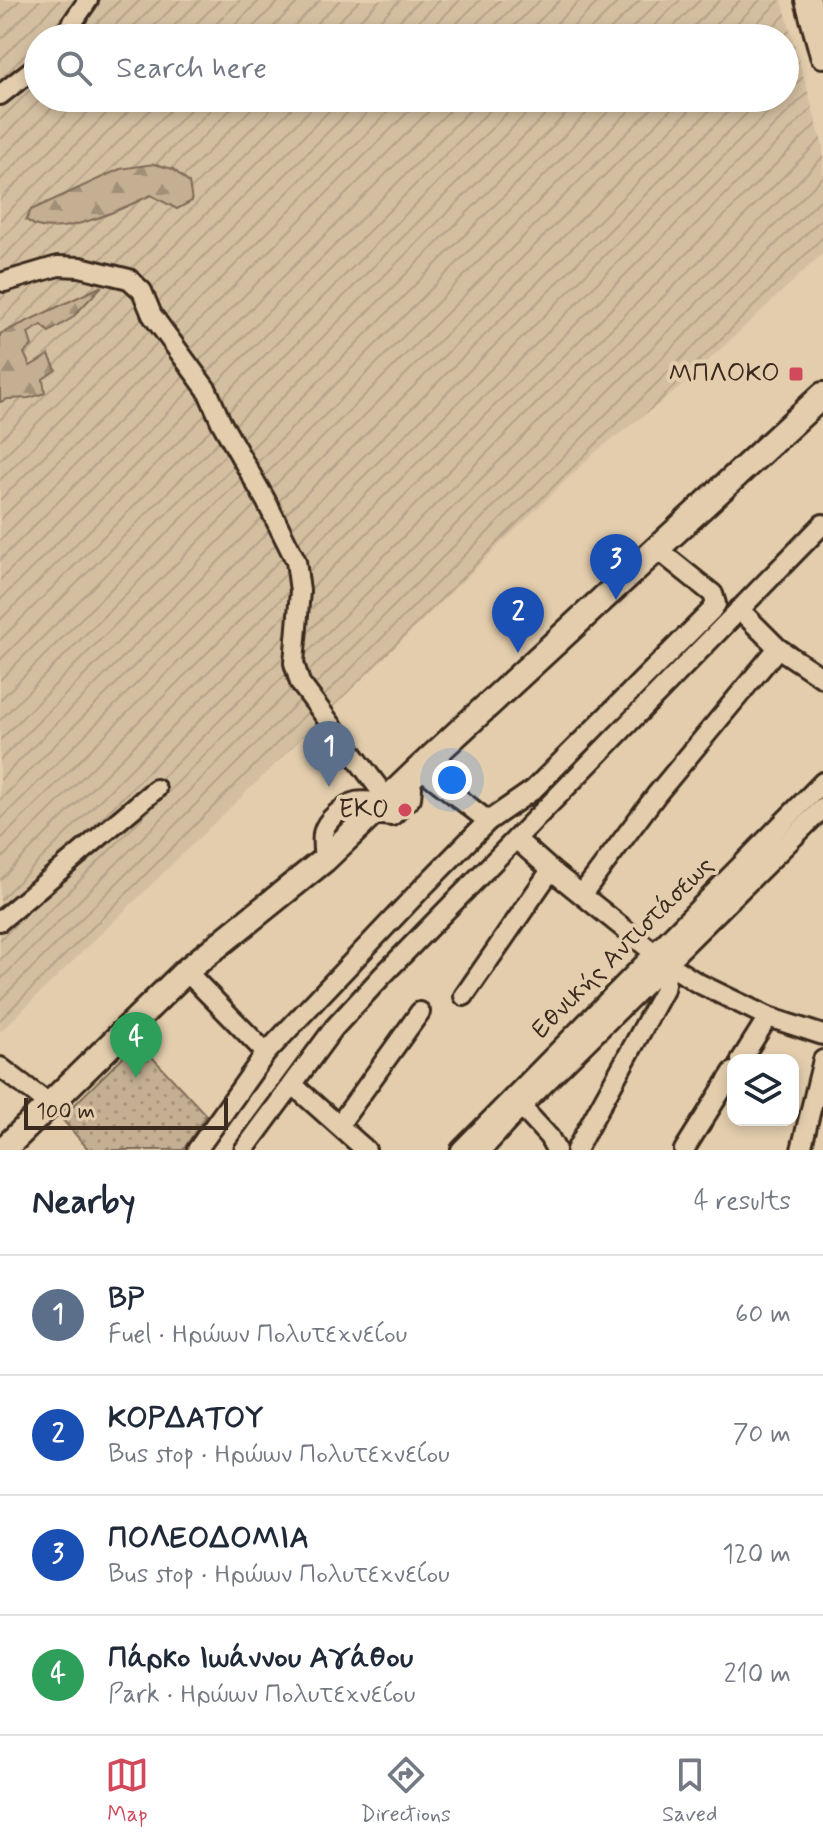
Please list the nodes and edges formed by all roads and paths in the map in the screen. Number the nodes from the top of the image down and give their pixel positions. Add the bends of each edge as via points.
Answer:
1 (88, 0) edge
2 (808, 0) edge
3 (72, 24) edge
4 (823, 55) edge
5 (24, 76) edge
6 (0, 95) edge
7 (4, 282) dead end
8 (823, 395) edge
9 (823, 524) edge
10 (657, 549) junction
11 (739, 609) junction
12 (778, 648) junction
13 (823, 678) edge
14 (823, 782) edge
15 (156, 789) dead end
16 (397, 796) junction
17 (823, 808) edge
18 (488, 821) junction
19 (516, 839) junction
20 (551, 870) junction
21 (582, 894) junction
22 (0, 921) edge
23 (662, 958) junction
24 (186, 971) junction
25 (464, 996) dead end
26 (420, 1012) dead end
27 (768, 1017) junction
28 (823, 1035) edge
29 (266, 1053) junction
30 (745, 1054) edge
31 (823, 1060) edge
32 (0, 1067) edge
33 (727, 1082) edge
34 (293, 1085) junction
35 (517, 1102) junction
36 (49, 1104) junction
37 (339, 1125) junction
38 (8, 1149) edge
39 (197, 1150) edge
40 (244, 1150) edge
41 (366, 1150) edge
42 (461, 1150) edge
43 (482, 1150) edge
44 (556, 1150) edge
45 (576, 1150) edge
46 (684, 1150) edge
47 (801, 1150) edge

1 - 3 street
2 - 4 main road
5 - 6 street
7 - 16 street via 58,266 80,267 129,279 142,291 152,315 207,390 296,561 300,591 294,663 300,683
8 - 10 main road
9 - 11 street
10 - 16 main road
10 - 18 street via 713,594 716,604 533,790
11 - 12 street
11 - 19 street
12 - 13 street
12 - 21 street
14 - 23 street, Εθνικής Αντιστάσεως
15 - 22 street
16 - 18 street
16 - 24 main road
17 - 23 street, Εθνικής Αντιστάσεως
18 - 29 street
19 - 20 street
19 - 34 street via 334,1028
20 - 21 street
20 - 25 street
21 - 23 street
23 - 27 street via 717,994
23 - 35 street, Εθνικής Αντιστάσεως
23 - 45 street via 664,990
24 - 29 street
24 - 36 main road
26 - 37 street
27 - 28 street
27 - 30 street
29 - 39 street
31 - 47 street
32 - 36 street
33 - 46 street
34 - 37 street
34 - 40 street
35 - 42 street, Εθνικής Αντιστάσεως
35 - 43 street, Εθνικής Αντιστάσεως
35 - 44 street
36 - 38 main road
37 - 41 street

